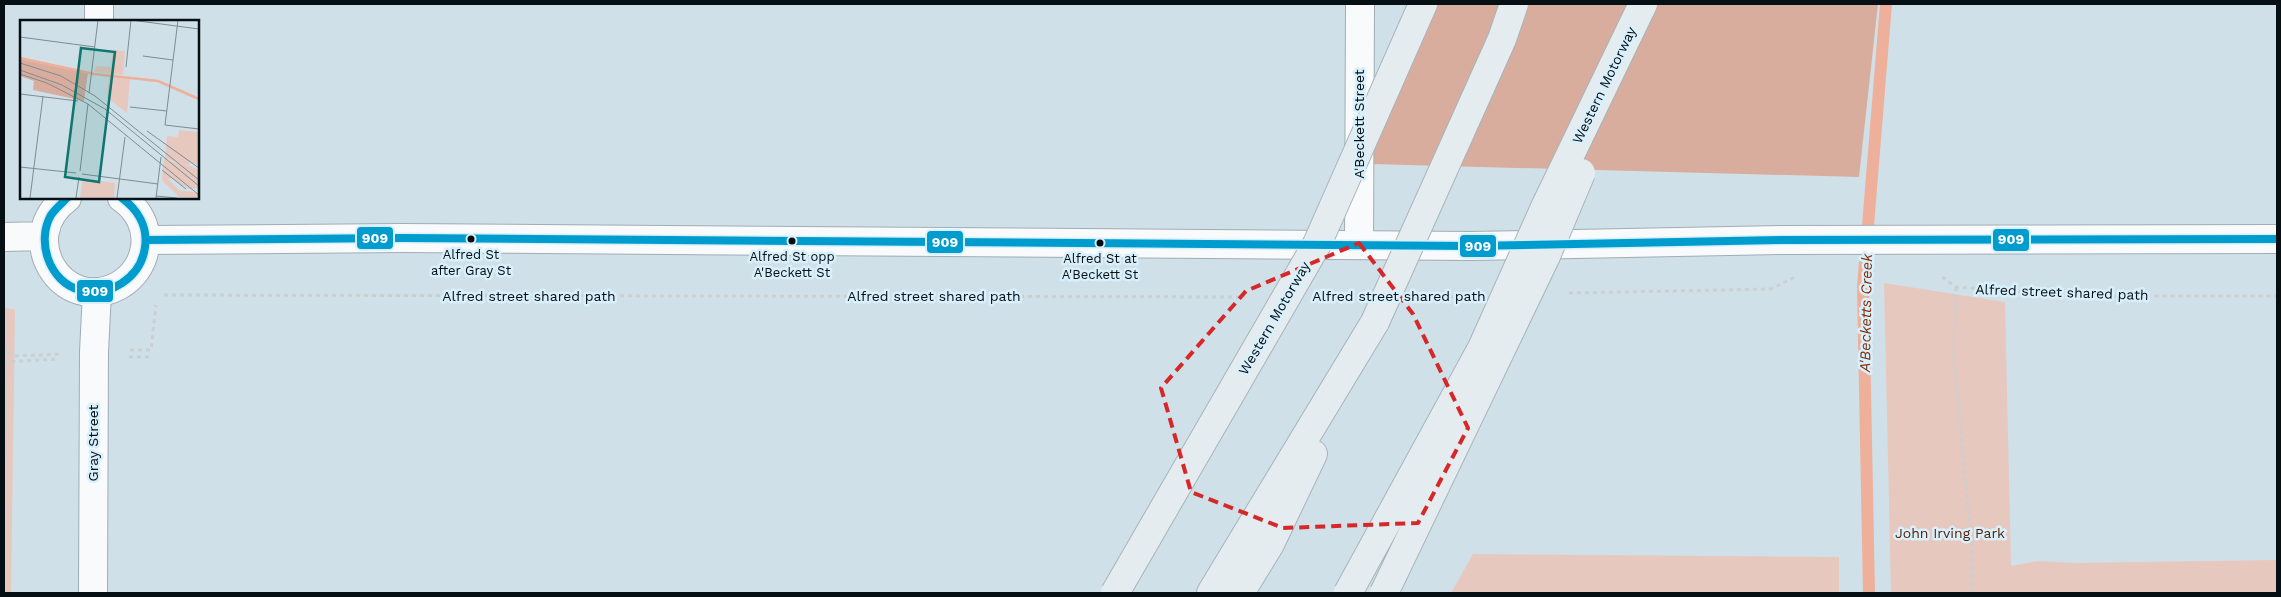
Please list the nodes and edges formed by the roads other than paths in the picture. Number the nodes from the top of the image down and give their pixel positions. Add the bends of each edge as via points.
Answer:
1 (99, 4) edge
2 (1360, 4) edge
3 (1423, 4) edge
4 (1514, 4) edge
5 (1645, 4) edge
6 (99, 20) edge
7 (66, 199) edge
8 (123, 199) edge
9 (43, 236) junction
10 (4, 237) edge
11 (2277, 239) edge
12 (146, 240) junction
13 (1359, 245) junction
14 (97, 292) junction
15 (1375, 322) junction
16 (93, 593) edge
17 (1115, 593) edge
18 (1210, 593) edge
19 (1240, 593) edge
20 (1348, 593) edge
21 (1384, 593) edge

1 - 6 street
2 - 13 street, A'Beckett Street
3 - 17 highway, Western Motorway, bridge via 1317,244
4 - 15 highway, bridge via 1502,39
5 - 20 highway, Western Motorway, bridge via 1546,205 1482,348
5 - 21 highway, bridge via 1591,149 1546,256
7 - 9 street via 54,208
8 - 12 street via 139,214
9 - 10 street
9 - 14 street via 47,260 53,271 72,287
11 - 13 street
12 - 13 street via 413,238
12 - 14 street via 144,256 126,282
14 - 16 street, Gray Street
15 - 18 highway
15 - 19 highway via 1270,544

